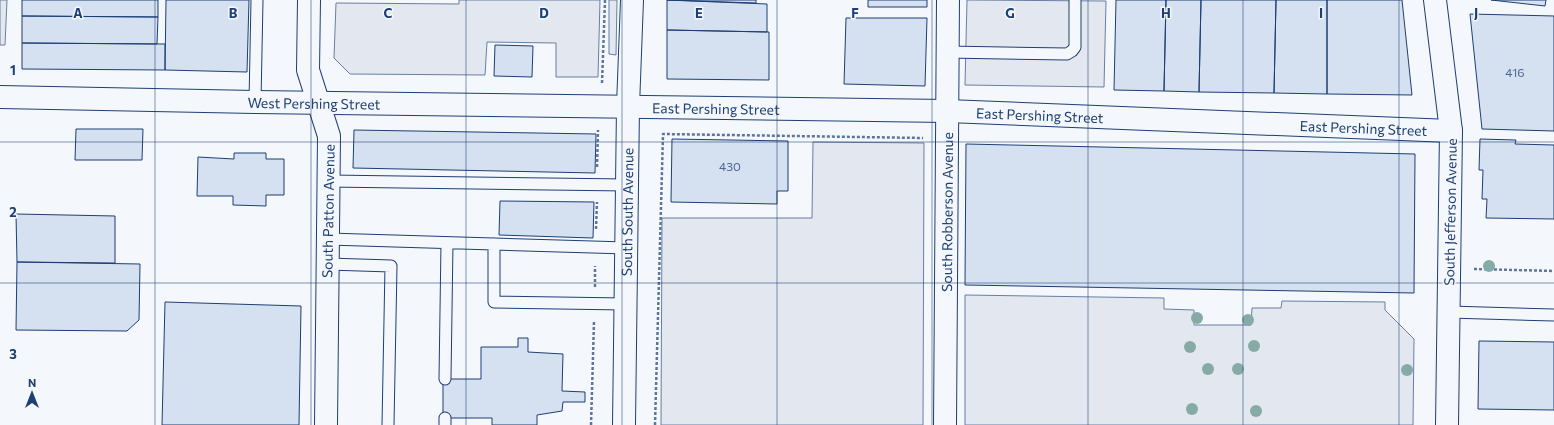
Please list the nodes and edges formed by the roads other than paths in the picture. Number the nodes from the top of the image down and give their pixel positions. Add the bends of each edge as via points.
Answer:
1 (257, 0) edge
2 (309, 0) edge
3 (632, 0) edge
4 (948, 0) edge
5 (1075, 0) edge
6 (1434, 0) edge
7 (947, 52) junction
8 (0, 97) edge
9 (255, 102) junction
10 (319, 103) junction
11 (628, 106) junction
12 (947, 111) junction
13 (1451, 131) junction
14 (329, 181) junction
15 (627, 185) junction
16 (328, 239) junction
17 (447, 243) junction
18 (494, 244) junction
19 (626, 248) junction
20 (328, 264) junction
21 (625, 304) junction
22 (1449, 312) junction
23 (1554, 314) edge
24 (445, 379) dead end
25 (326, 425) edge
26 (388, 425) edge
27 (624, 425) edge
28 (944, 425) edge
29 (1447, 425) edge

1 - 9 lane
2 - 10 street, South Patton Avenue via 308,70
3 - 11 street, South South Avenue
4 - 7 street, South Robberson Avenue
5 - 7 lane via 1075,47 1067,54
6 - 13 street, South Jefferson Avenue
7 - 12 street, South Robberson Avenue
8 - 9 street, West Pershing Street
9 - 10 street, West Pershing Street
10 - 11 street, West Pershing Street
10 - 14 street, South Patton Avenue via 329,136
11 - 12 street, East Pershing Street
11 - 15 street, South South Avenue
12 - 13 street, East Pershing Street
12 - 28 street, South Robberson Avenue
13 - 22 street, South Jefferson Avenue
14 - 15 lane
14 - 16 street, South Patton Avenue
15 - 19 street, South South Avenue
16 - 17 lane
16 - 20 street, South Patton Avenue
17 - 18 lane
17 - 24 lane
18 - 19 lane
18 - 21 lane via 494,302
19 - 21 street, South South Avenue
20 - 25 street, South Patton Avenue
20 - 26 lane via 391,266
21 - 27 street, South South Avenue
22 - 23 lane
22 - 29 street, South Jefferson Avenue

